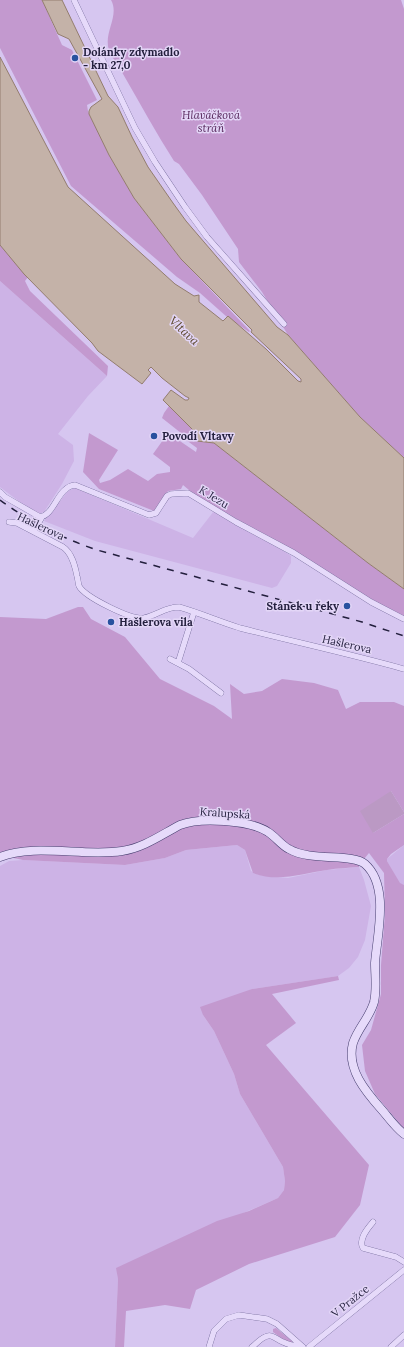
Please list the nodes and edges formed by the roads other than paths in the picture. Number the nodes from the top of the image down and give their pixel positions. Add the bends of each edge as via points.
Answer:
1 (74, 0) edge
2 (284, 324) dead end
3 (0, 492) edge
4 (42, 516) junction
5 (9, 522) dead end
6 (34, 531) junction
7 (194, 612) junction
8 (404, 619) edge
9 (170, 659) dead end
10 (178, 663) junction
11 (404, 669) edge
12 (221, 693) dead end
13 (0, 858) edge
14 (404, 1134) edge
15 (372, 1222) dead end
16 (404, 1262) edge
17 (404, 1270) edge
18 (404, 1335) edge
19 (209, 1347) edge
20 (252, 1347) edge
21 (302, 1347) edge
22 (309, 1347) edge
23 (391, 1347) edge

1 - 2 street via 135,128 184,207 207,237
3 - 4 street via 36,516
4 - 6 street
4 - 8 street, K Jezu via 46,515 64,490 75,485 148,515 156,513 170,494 188,493
5 - 6 street, Hašlerova
6 - 7 street, Hašlerova via 69,551 79,586 91,597 118,612 144,618 172,607
7 - 10 street
7 - 11 street, Hašlerova via 238,627
9 - 10 street
10 - 12 street
13 - 14 street, Kralupská via 13,853 128,850 144,845 180,825 206,820 255,826 302,855 353,859 364,863 377,884 380,922 375,964 376,992 372,1007 356,1036 352,1058 364,1089
15 - 16 street via 365,1231 361,1244 363,1248 396,1257
17 - 22 street, V Pražce
18 - 23 street
19 - 21 street via 214,1331 226,1319 239,1315 267,1319 277,1324
20 - 21 street via 269,1336

